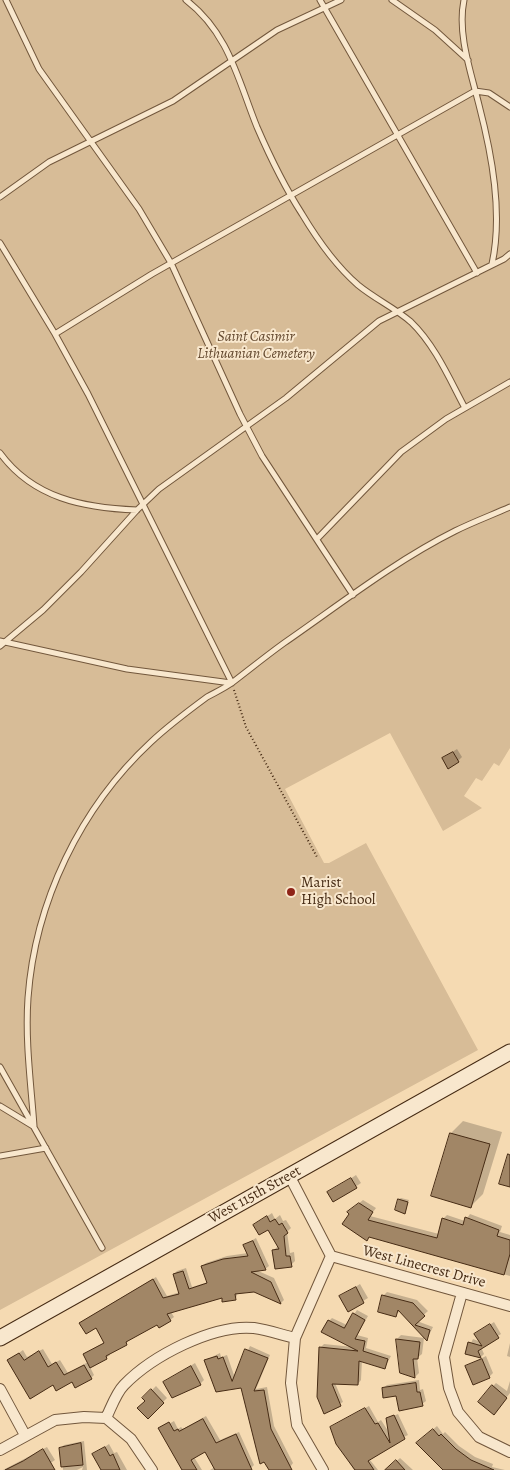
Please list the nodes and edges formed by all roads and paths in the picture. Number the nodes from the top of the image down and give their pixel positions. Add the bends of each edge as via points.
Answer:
1 (6, 0) edge
2 (186, 0) edge
3 (320, 0) edge
4 (341, 0) edge
5 (392, 0) edge
6 (464, 0) edge
7 (325, 9) junction
8 (233, 60) junction
9 (468, 61) junction
10 (476, 90) junction
11 (510, 107) edge
12 (397, 134) junction
13 (90, 141) junction
14 (290, 194) junction
15 (0, 197) edge
16 (0, 243) edge
17 (510, 254) edge
18 (171, 263) junction
19 (492, 264) junction
20 (477, 273) junction
21 (397, 312) junction
22 (55, 334) junction
23 (510, 382) edge
24 (465, 408) junction
25 (246, 427) junction
26 (0, 453) edge
27 (143, 504) junction
28 (510, 507) edge
29 (137, 510) junction
30 (317, 539) junction
31 (353, 595) junction
32 (0, 637) edge
33 (2, 643) edge
34 (232, 683) junction
35 (317, 857) dead end
36 (510, 1052) edge
37 (0, 1066) edge
38 (0, 1106) edge
39 (34, 1126) junction
40 (46, 1148) junction
41 (0, 1156) edge
42 (289, 1175) junction
43 (102, 1248) dead end
44 (331, 1256) junction
45 (462, 1293) junction
46 (510, 1306) edge
47 (0, 1338) edge
48 (295, 1338) junction
49 (0, 1390) edge
50 (106, 1418) junction
51 (25, 1435) junction
52 (0, 1450) edge
53 (510, 1452) edge
54 (152, 1470) edge
55 (322, 1470) edge

1 - 13 lane via 39,69
2 - 8 lane via 212,25
3 - 7 lane
4 - 7 lane
5 - 9 lane via 435,30
6 - 9 lane via 464,45
7 - 8 lane via 276,30
7 - 12 lane
8 - 13 lane via 173,101
8 - 14 lane via 256,125
9 - 10 lane
10 - 11 lane via 489,92
10 - 12 lane
10 - 19 lane via 495,196 496,233
12 - 14 lane
12 - 20 lane
13 - 15 lane via 48,162
13 - 18 lane via 139,209
14 - 18 lane
14 - 21 lane via 342,270
16 - 22 lane
17 - 19 lane
18 - 22 lane
18 - 25 lane
19 - 20 lane
20 - 21 lane
21 - 24 lane via 423,337
21 - 25 lane via 379,321
22 - 27 lane
23 - 24 lane
24 - 30 lane via 402,452
25 - 27 lane
25 - 30 lane
26 - 29 lane via 20,476 48,494 108,509
27 - 29 lane
27 - 34 lane
28 - 31 lane via 433,543
29 - 33 lane via 75,579
30 - 31 lane
31 - 34 lane
32 - 33 lane
33 - 34 lane via 127,669
34 - 35 path via 246,727
34 - 39 lane via 181,716 122,772 78,835 57,876 43,918 28,998
36 - 42 street, West 115th Street
37 - 39 lane
38 - 39 lane
39 - 40 lane
40 - 41 lane
40 - 43 lane
42 - 44 street
42 - 47 street, West 115th Street
44 - 45 street, West Linecrest Drive
44 - 48 street
45 - 46 street, West Linecrest Drive
45 - 53 street via 444,1357 449,1388 458,1412 479,1437
48 - 50 street via 254,1328 226,1329 197,1337 122,1386
48 - 55 street via 291,1383 297,1425
49 - 51 street
50 - 51 street via 55,1420
50 - 54 street via 131,1439
51 - 52 street

